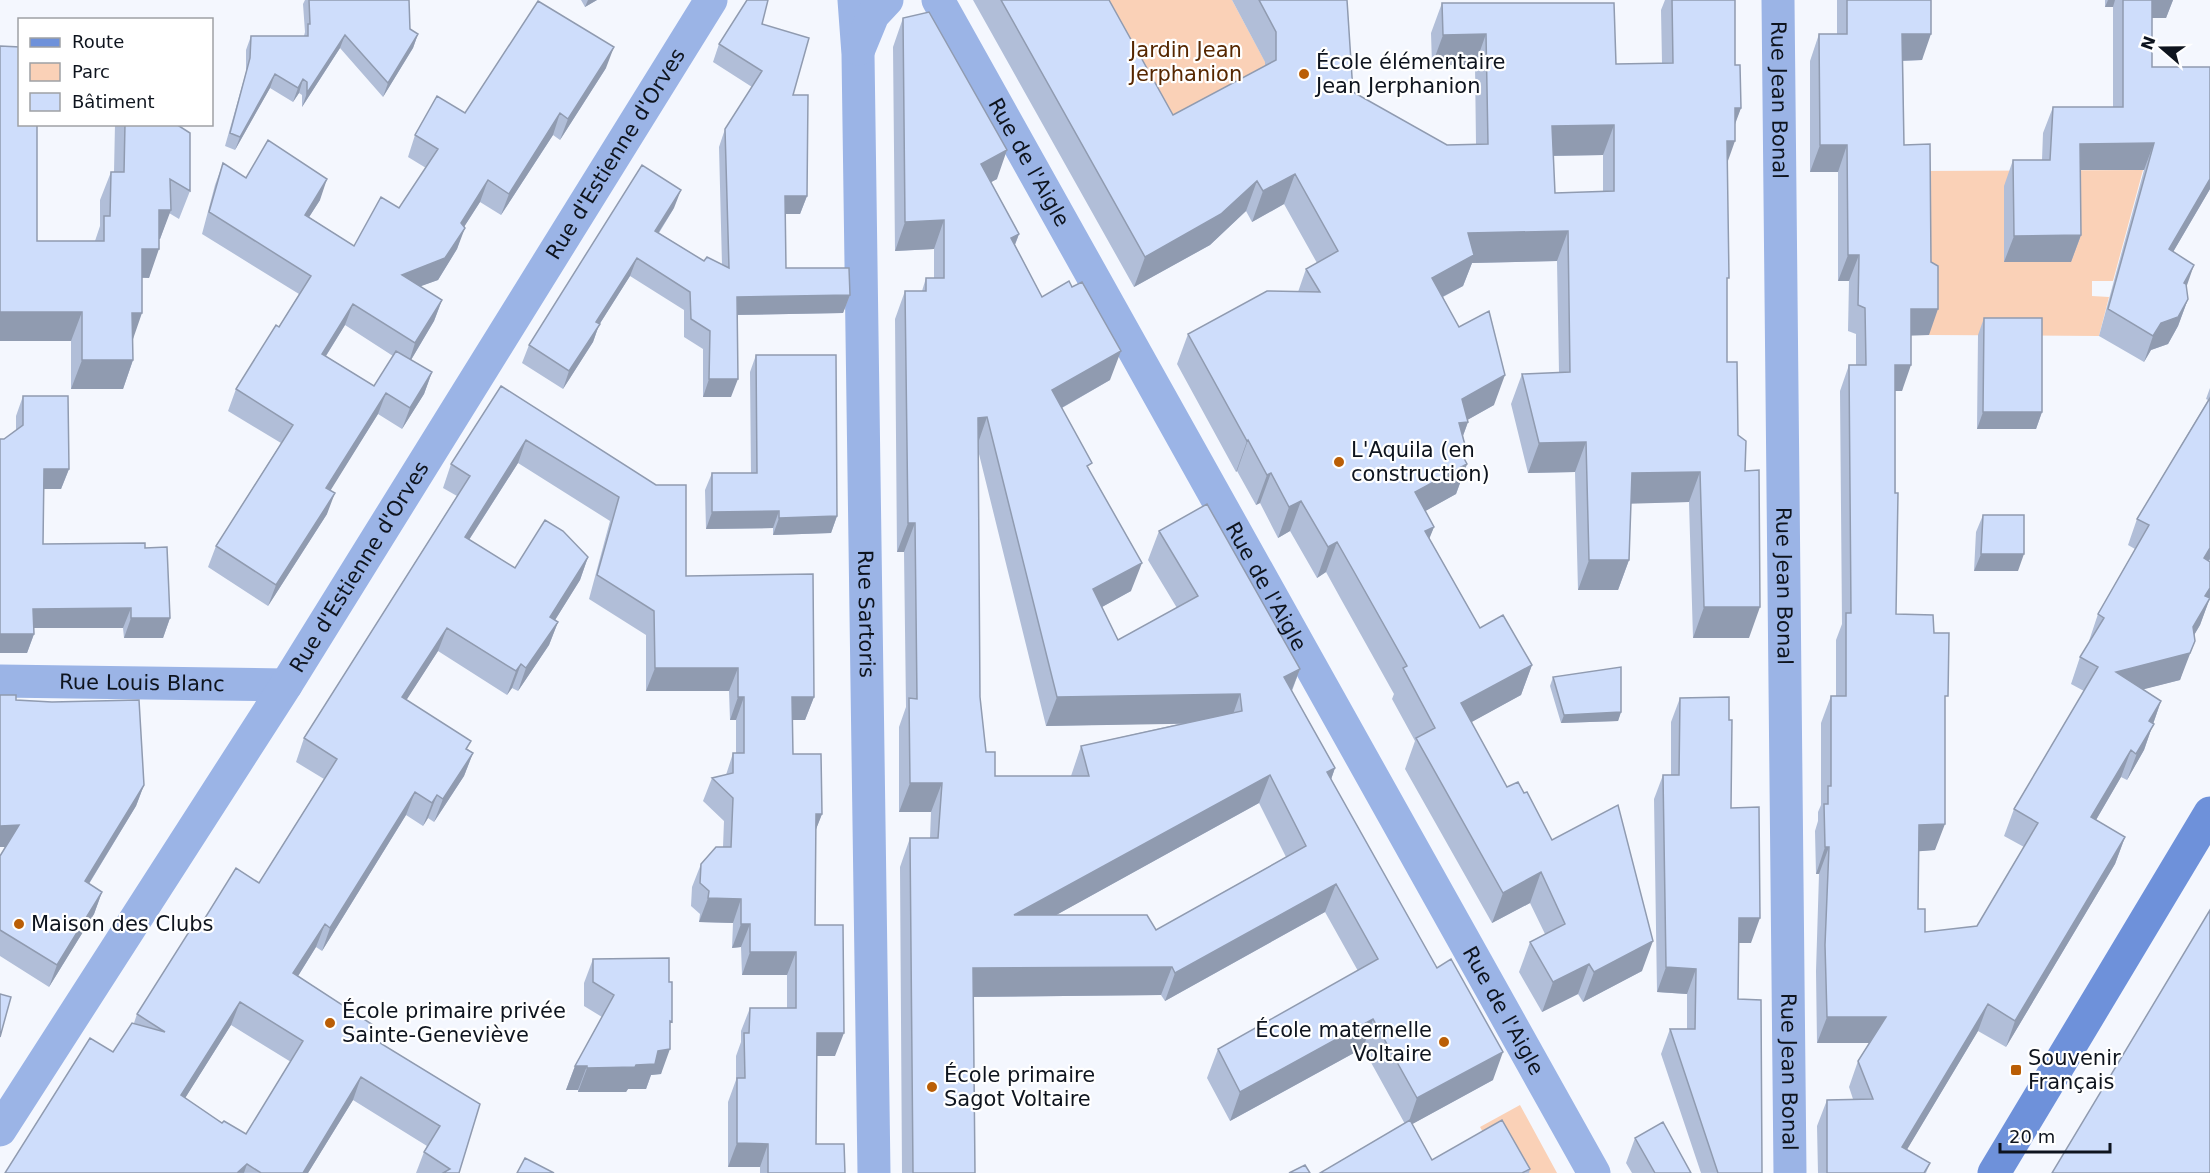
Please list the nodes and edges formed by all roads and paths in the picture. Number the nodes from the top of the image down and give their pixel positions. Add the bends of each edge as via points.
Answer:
1 (711, 0) edge
2 (854, 0) edge
3 (887, 0) edge
4 (938, 0) edge
5 (1778, 0) edge
6 (858, 54) junction
7 (0, 681) edge
8 (286, 686) junction
9 (2210, 813) edge
10 (0, 1130) edge
11 (874, 1173) edge
12 (1594, 1173) edge
13 (1790, 1173) edge
14 (1994, 1173) edge

1 - 8 street, Rue d'Estienne d'Orves
2 - 6 street, Rue Sartoris
3 - 6 street, Rue Sartoris via 873,15
4 - 12 street, Rue de l'Aigle
5 - 13 street, Rue Jean Bonal
6 - 11 street, Rue Sartoris
7 - 8 street, Rue Louis Blanc
8 - 10 street, Rue d'Estienne d'Orves
9 - 14 main road

